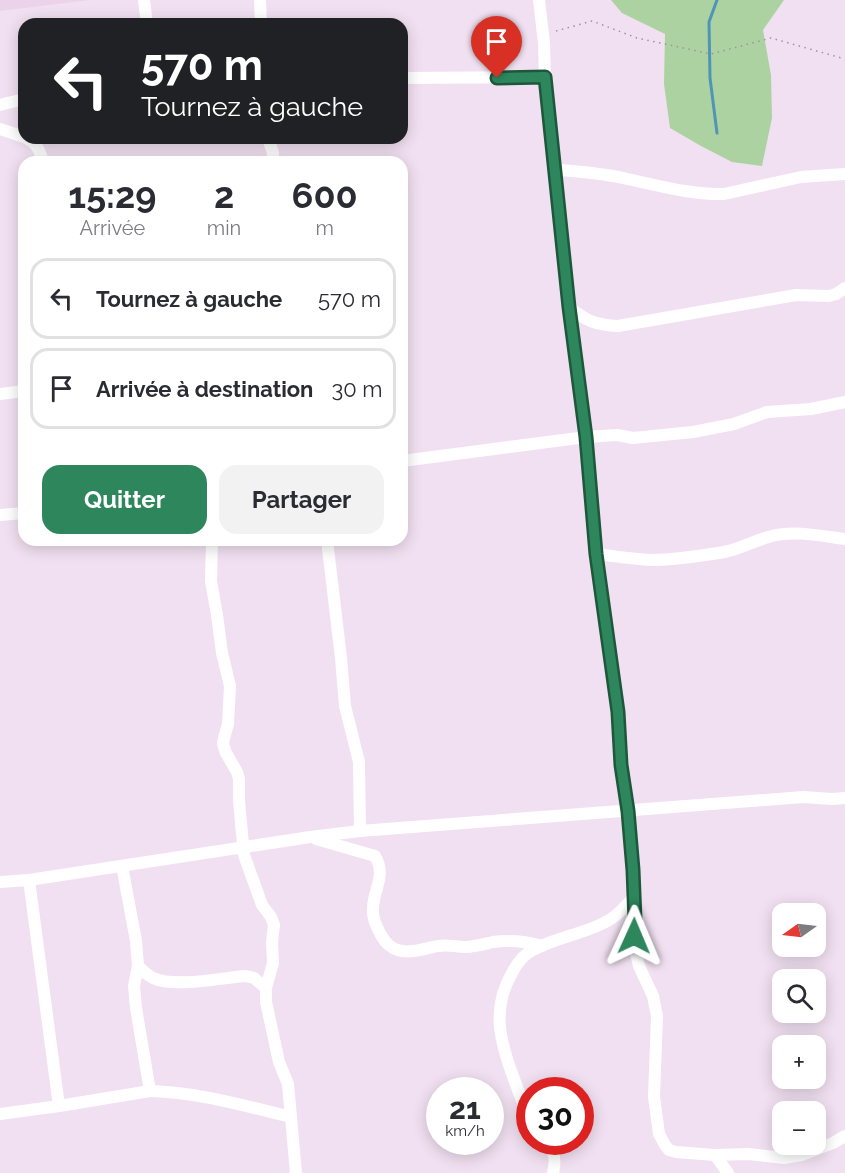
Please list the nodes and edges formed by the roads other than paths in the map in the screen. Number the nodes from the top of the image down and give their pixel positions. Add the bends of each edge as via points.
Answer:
1 (144, 0) edge
2 (260, 0) edge
3 (539, 0) edge
4 (146, 18) edge
5 (261, 18) edge
6 (545, 77) junction
7 (408, 78) edge
8 (18, 100) edge
9 (0, 105) edge
10 (0, 129) edge
11 (18, 135) edge
12 (554, 169) junction
13 (845, 174) edge
14 (845, 288) edge
15 (569, 307) junction
16 (18, 392) edge
17 (0, 394) edge
18 (845, 402) edge
19 (586, 437) junction
20 (408, 460) edge
21 (18, 514) edge
22 (0, 515) edge
23 (845, 538) edge
24 (212, 546) edge
25 (328, 546) edge
26 (596, 554) junction
27 (845, 798) edge
28 (628, 811) junction
29 (360, 831) junction
30 (310, 837) junction
31 (243, 847) junction
32 (122, 866) junction
33 (29, 880) junction
34 (0, 882) edge
35 (634, 897) junction
36 (542, 946) junction
37 (138, 966) junction
38 (266, 988) junction
39 (516, 1082) edge
40 (150, 1091) junction
41 (59, 1107) junction
42 (0, 1114) edge
43 (291, 1117) junction
44 (845, 1136) edge
45 (554, 1155) edge
46 (715, 1155) junction
47 (296, 1173) edge
48 (553, 1173) edge
49 (728, 1173) edge

1 - 4 street
2 - 5 street
3 - 6 street
6 - 7 street
6 - 12 street
8 - 9 street
10 - 11 street
12 - 13 street via 712,195 801,177
12 - 15 street
14 - 15 street via 829,296 796,296 618,326 584,319
15 - 19 street
16 - 17 street
18 - 19 street via 767,412 693,432 633,438
19 - 20 street
19 - 26 street
21 - 22 street
23 - 26 street via 784,533 725,552 661,560
24 - 31 street via 211,581 231,686 223,744 239,779
25 - 29 street via 345,706 359,762
26 - 28 street
27 - 28 street via 803,797
28 - 29 street
28 - 35 street
29 - 30 street
30 - 31 street
30 - 36 street via 375,856 381,875 372,912 380,934 394,949 510,941
31 - 32 street
31 - 38 street via 274,926 273,963
32 - 33 street
32 - 37 street
33 - 34 street
33 - 41 street
35 - 36 street via 604,923
35 - 46 street via 635,949 657,1016 654,1097 659,1134 669,1150
36 - 39 street via 524,956 515,967 498,1014 506,1056
37 - 38 street via 162,981 246,976
37 - 40 street via 134,986 136,1008
38 - 43 street via 279,1062 288,1084
40 - 41 street
40 - 43 street via 194,1095
41 - 42 street
43 - 47 street
44 - 46 street via 792,1158
45 - 48 street
46 - 49 street

